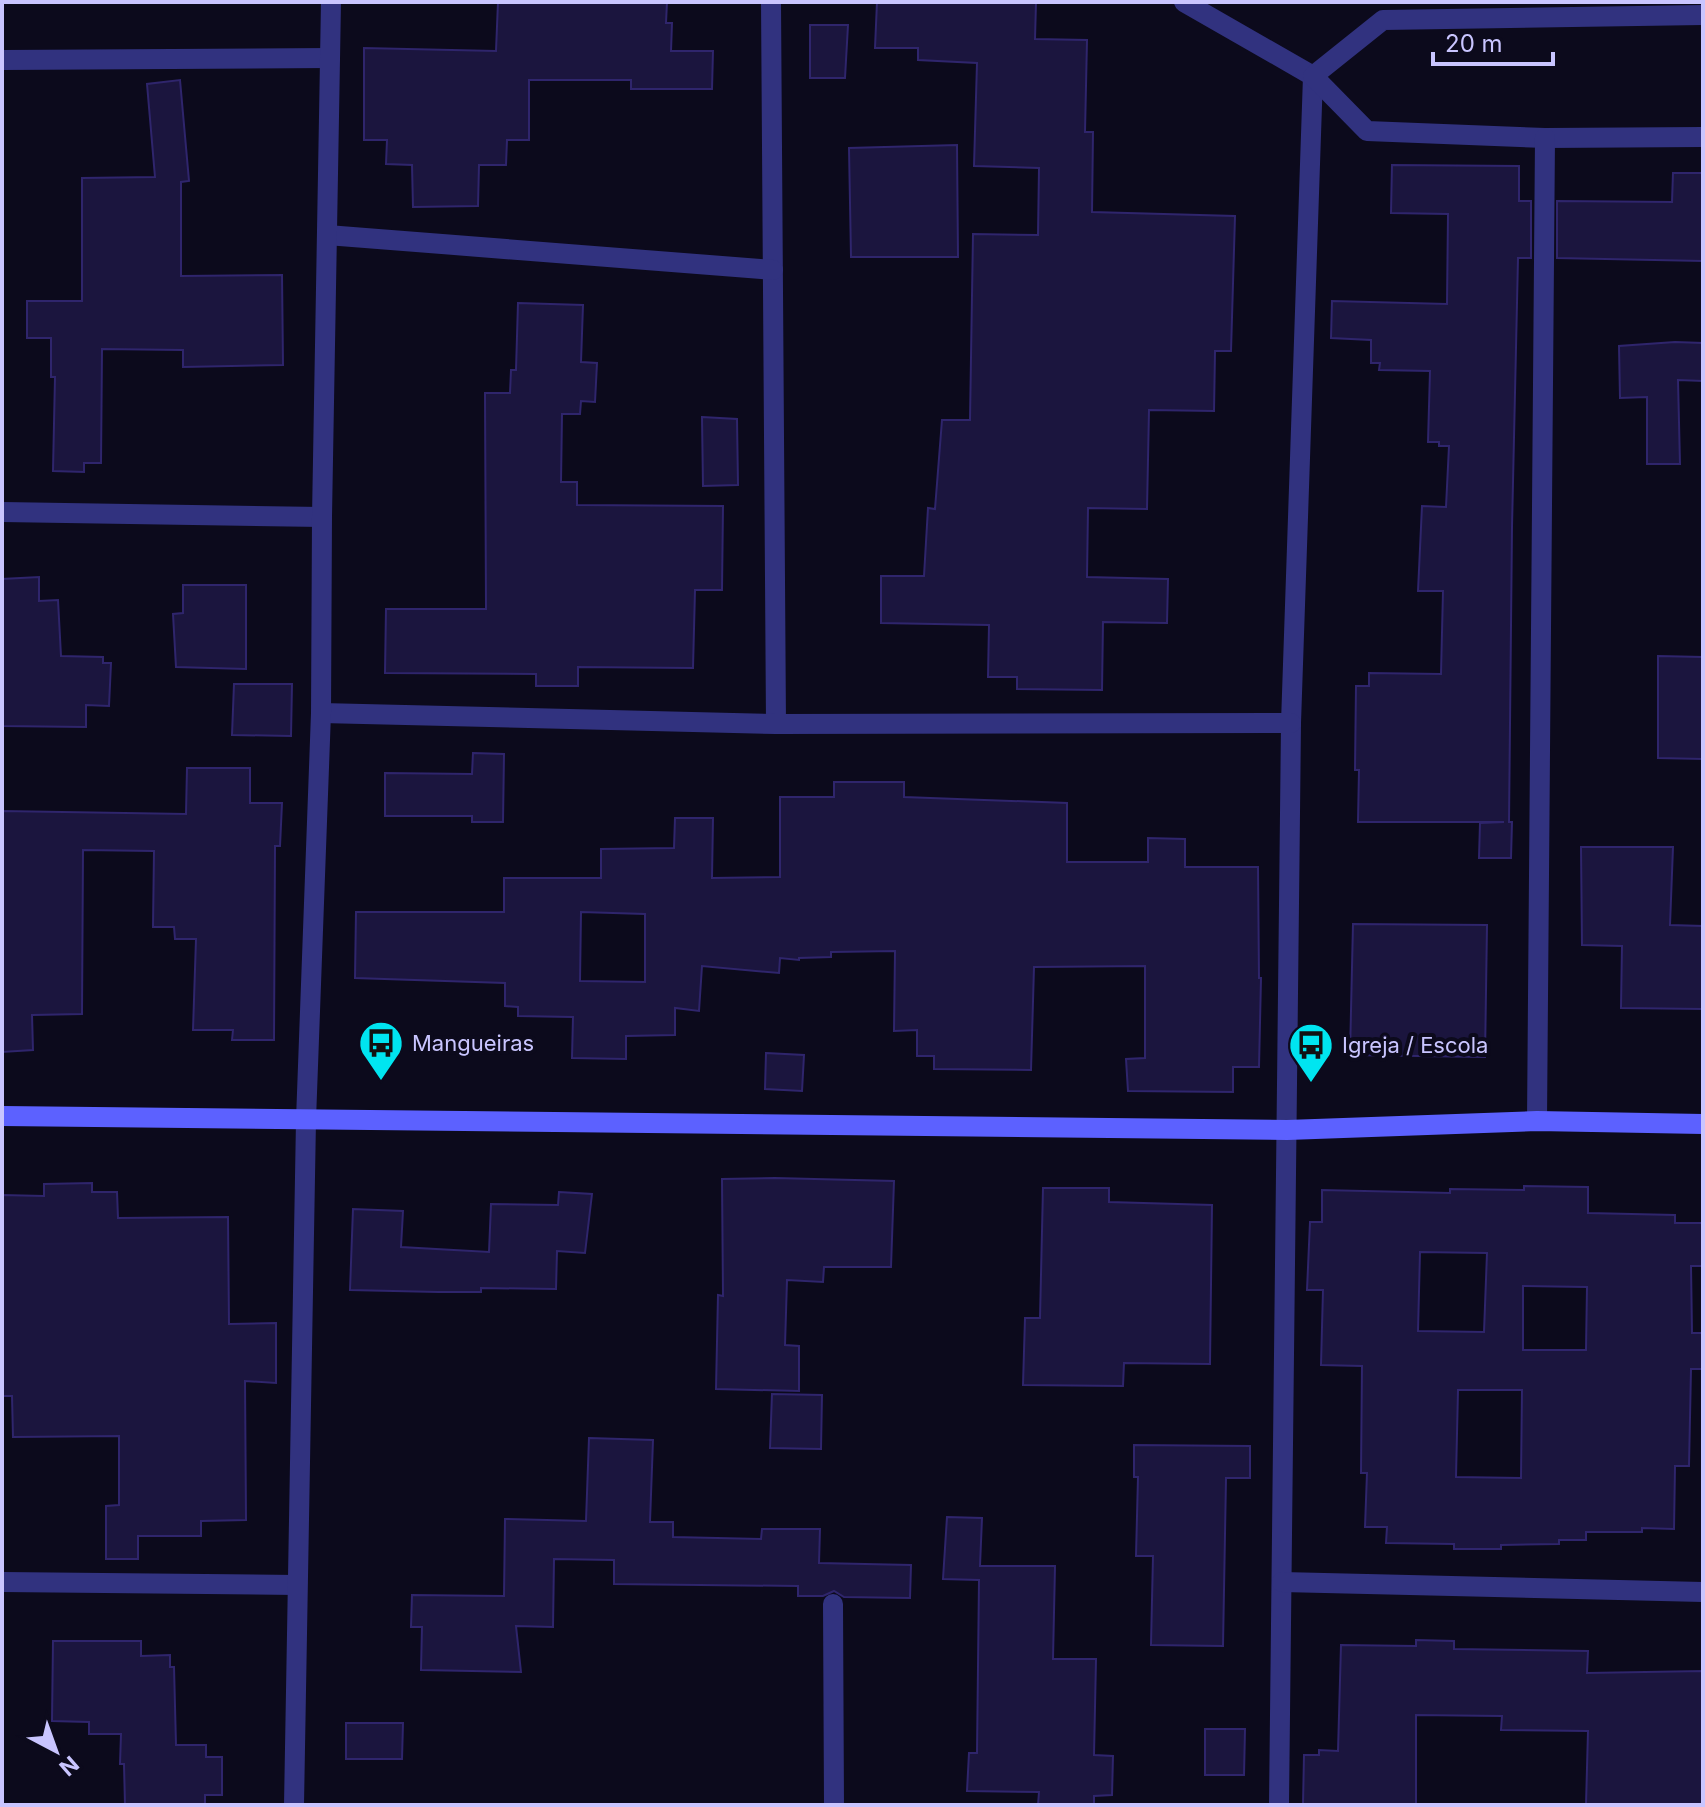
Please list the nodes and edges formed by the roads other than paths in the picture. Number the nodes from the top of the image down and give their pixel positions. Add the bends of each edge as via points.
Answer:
1 (331, 2) edge
2 (771, 2) edge
3 (1184, 2) edge
4 (1649, 10) edge
5 (1383, 11) edge
6 (1703, 15) edge
7 (330, 58) junction
8 (2, 60) edge
9 (1313, 76) junction
10 (1703, 137) edge
11 (1545, 138) junction
12 (327, 235) junction
13 (773, 270) junction
14 (2, 512) edge
15 (322, 517) junction
16 (321, 713) junction
17 (1291, 723) junction
18 (776, 724) junction
19 (2, 1116) edge
20 (306, 1120) junction
21 (1537, 1121) junction
22 (1703, 1124) edge
23 (1287, 1130) junction
24 (2, 1582) edge
25 (1282, 1582) junction
26 (297, 1585) junction
27 (1703, 1592) edge
28 (833, 1604) dead end
29 (294, 1805) edge
30 (834, 1805) edge
31 (1279, 1805) edge

1 - 7 street
2 - 13 street
3 - 9 street
4 - 5 street
4 - 6 street
5 - 9 street
7 - 8 street
7 - 12 street
9 - 11 street via 1367,131
9 - 17 street
10 - 11 street
11 - 21 street
12 - 13 street
12 - 15 street
13 - 18 street
14 - 15 street
15 - 16 street
16 - 18 street
16 - 20 street
17 - 18 street
17 - 23 street
19 - 20 street
20 - 23 street
20 - 26 street
21 - 22 street
21 - 23 street
23 - 25 street
24 - 26 street
25 - 27 street
25 - 31 street
26 - 29 street
28 - 30 street

